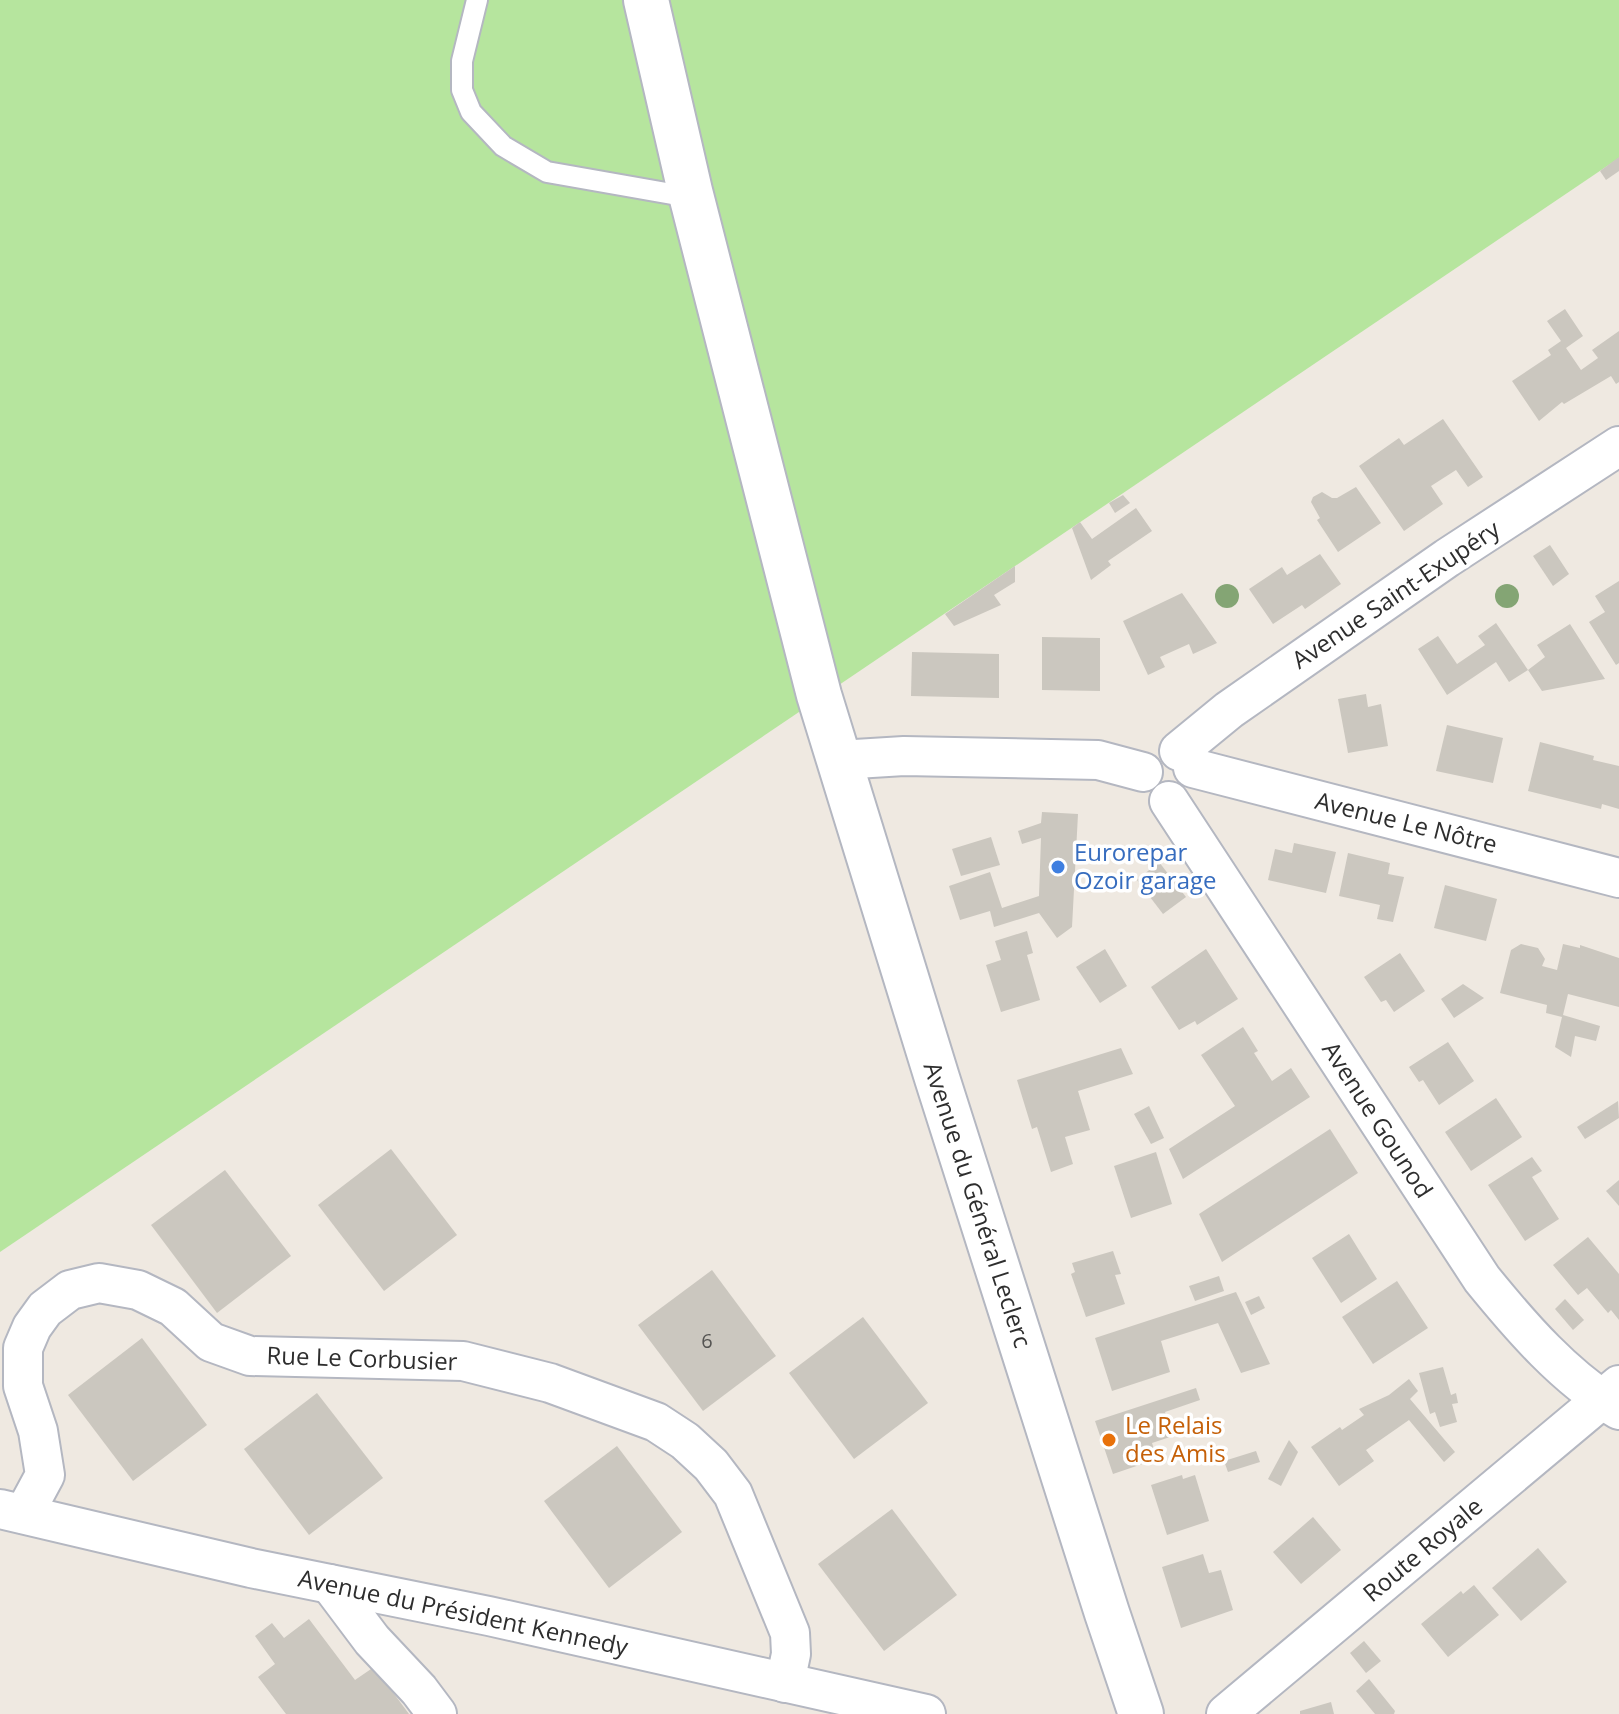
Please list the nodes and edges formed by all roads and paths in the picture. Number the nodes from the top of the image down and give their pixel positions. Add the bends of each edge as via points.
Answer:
1 (477, 0) edge
2 (646, 0) edge
3 (690, 191) junction
4 (1619, 446) edge
5 (839, 760) junction
6 (1186, 760) junction
7 (1143, 772) junction
8 (1169, 801) junction
9 (1619, 878) edge
10 (1613, 1398) edge
11 (12, 1512) edge
12 (330, 1584) junction
13 (785, 1683) junction
14 (437, 1714) edge
15 (926, 1714) edge
16 (1141, 1714) edge
17 (1155, 1714) edge
18 (1162, 1714) edge
19 (1226, 1714) edge

1 - 3 lane via 462,61 462,90 471,112 503,146 547,172 672,194
2 - 3 street, Avenue du Général Leclerc
3 - 5 street, Avenue du Général Leclerc
4 - 6 street, Avenue Saint-Exupéry via 1254,692
5 - 7 street via 1098,760
5 - 16 street, Avenue du Général Leclerc
6 - 7 street via 1163,750
6 - 8 street via 1193,784
6 - 9 street, Avenue Le Nôtre
7 - 8 street via 1146,789
8 - 10 street, Avenue Gounod via 1482,1279 1537,1342
10 - 19 street, Route Royale
11 - 12 street, Avenue du Président Kennedy
11 - 13 street, Rue Le Corbusier via 45,1475 23,1386 23,1348 45,1309 70,1290 99,1283 138,1290 173,1307 211,1342 250,1356 463,1361 550,1383 656,1422 711,1465 733,1494 790,1633
12 - 13 street, Avenue du Président Kennedy
12 - 14 street
13 - 15 street, Avenue du Président Kennedy
17 - 18 street

